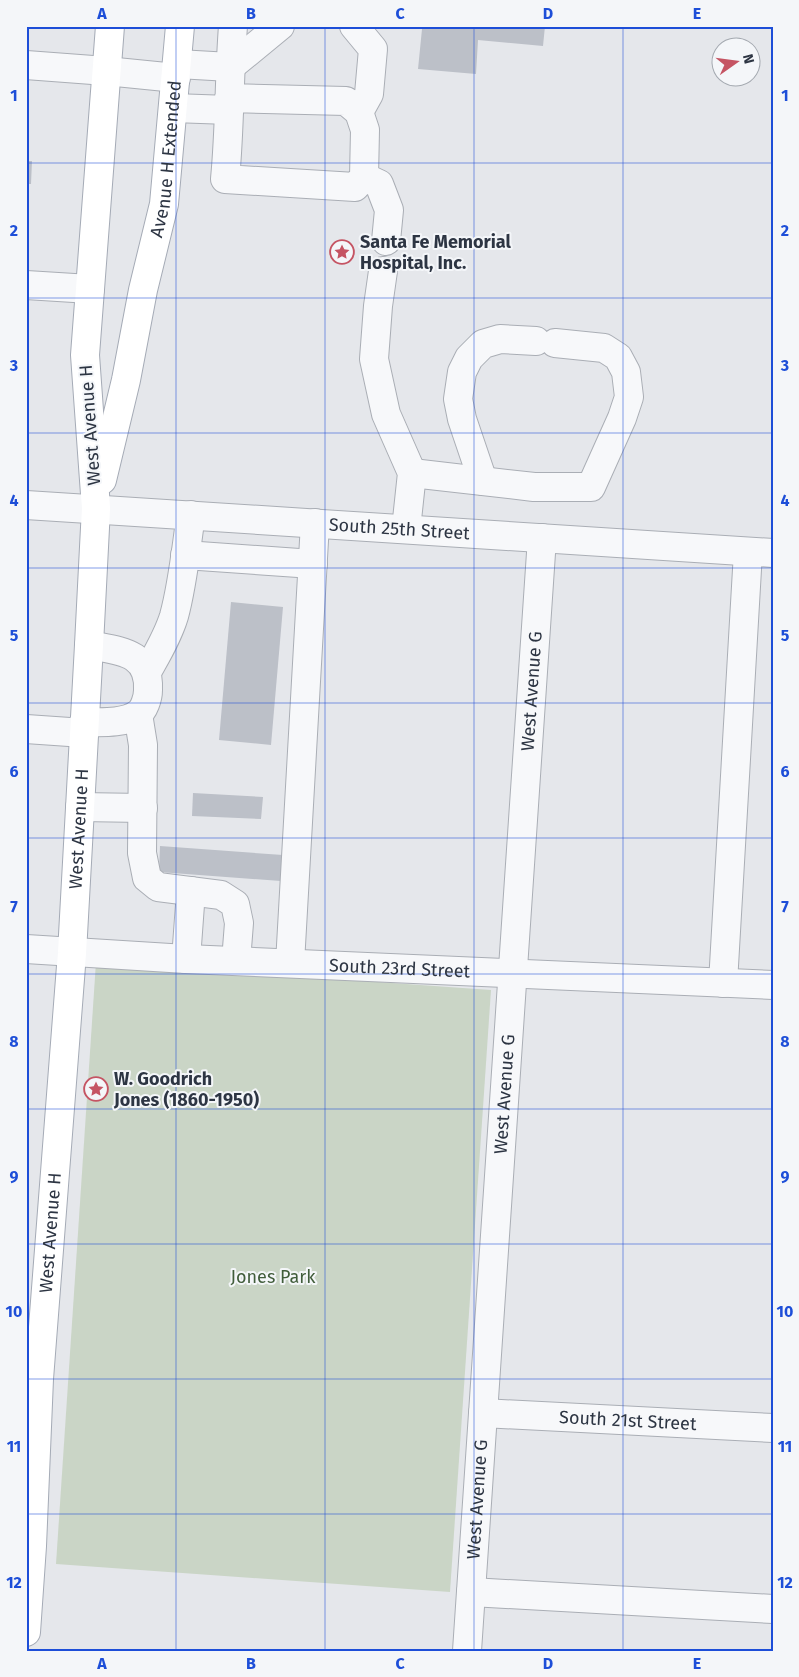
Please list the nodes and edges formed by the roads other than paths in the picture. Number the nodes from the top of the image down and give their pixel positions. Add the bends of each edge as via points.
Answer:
1 (110, 26) edge
2 (180, 26) edge
3 (233, 26) edge
4 (280, 26) edge
5 (354, 26) edge
6 (26, 65) edge
7 (230, 67) junction
8 (106, 71) junction
9 (177, 71) junction
10 (229, 104) junction
11 (174, 108) junction
12 (359, 112) junction
13 (364, 177) junction
14 (386, 241) dead end
15 (383, 271) dead end
16 (26, 285) edge
17 (90, 289) junction
18 (412, 473) junction
19 (483, 481) junction
20 (26, 505) edge
21 (96, 508) junction
22 (191, 515) junction
23 (315, 523) junction
24 (406, 529) junction
25 (542, 538) junction
26 (761, 553) edge
27 (185, 555) junction
28 (313, 564) junction
29 (88, 645) junction
30 (147, 672) junction
31 (138, 714) junction
32 (84, 728) junction
33 (26, 729) edge
34 (80, 807) junction
35 (143, 808) junction
36 (191, 891) junction
37 (26, 949) edge
38 (72, 953) junction
39 (186, 958) junction
40 (236, 961) junction
41 (290, 963) junction
42 (513, 974) junction
43 (722, 983) junction
44 (773, 985) edge
45 (33, 1379) edge
46 (483, 1413) junction
47 (773, 1428) edge
48 (29, 1563) edge
49 (471, 1592) junction
50 (773, 1609) edge
51 (26, 1632) edge
52 (467, 1651) edge

1 - 8 main road, West Avenue H
2 - 9 main road, Avenue H Extended
3 - 7 street
4 - 7 street
5 - 12 street via 373,49 369,94
6 - 8 street
7 - 9 street
7 - 10 street
8 - 9 street
8 - 17 main road, West Avenue H
9 - 11 main road, Avenue H Extended
10 - 11 street
10 - 12 street via 346,102
10 - 13 street via 225,179 354,186
11 - 21 main road, Avenue H Extended via 164,204
12 - 13 street via 365,130
13 - 14 street via 379,184 389,210
15 - 18 street via 374,358 386,414
16 - 17 street
17 - 21 main road, West Avenue H via 85,356
18 - 19 street
18 - 24 street
19 - 19 street via 534,487 591,487 629,397 626,372 618,357 604,348 546,342 500,339 483,344 469,358 462,372 458,399
20 - 21 street, South 25th Street
21 - 22 street, South 25th Street
21 - 29 main road, West Avenue H
22 - 23 street, South 25th Street
22 - 27 street
23 - 24 street, South 25th Street
23 - 28 street
24 - 25 street, South 25th Street
25 - 26 street, South 25th Street
25 - 42 street, West Avenue G
26 - 43 street
27 - 28 street
27 - 30 street via 174,616
28 - 41 street
29 - 30 street via 127,653 139,660
29 - 32 main road, West Avenue H
30 - 31 street via 148,691
31 - 32 street
31 - 35 street via 143,745
32 - 33 street
32 - 34 main road, West Avenue H
34 - 35 street
34 - 38 main road, West Avenue H
35 - 36 street via 142,853 146,878 158,887
36 - 39 street
36 - 40 street via 221,895 235,904 239,923
37 - 38 street, South 23rd Street
38 - 39 street, South 23rd Street
38 - 45 main road, West Avenue H
39 - 40 street, South 23rd Street
40 - 41 street, South 23rd Street
41 - 42 street, South 23rd Street
42 - 43 street, South 23rd Street
42 - 46 street, West Avenue G
43 - 44 street, South 23rd Street
45 - 48 main road, West Avenue H
46 - 47 street, South 21st Street
46 - 49 street, West Avenue G
48 - 51 main road, West Avenue H
49 - 50 street
49 - 52 street, West Avenue G

